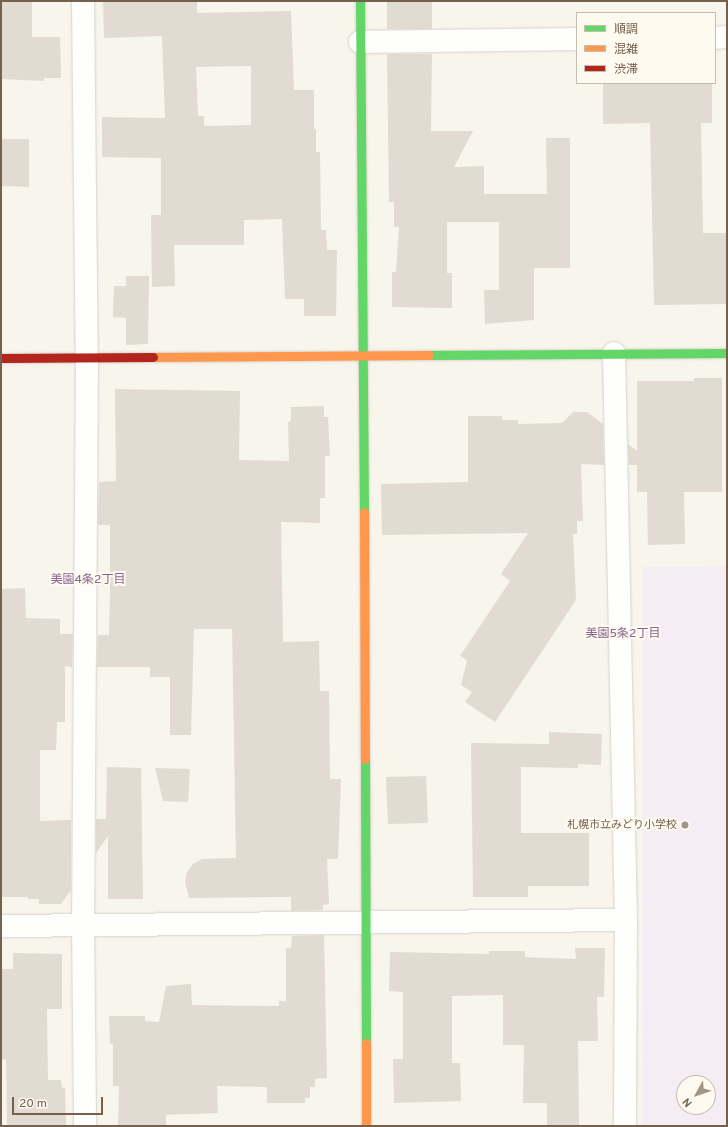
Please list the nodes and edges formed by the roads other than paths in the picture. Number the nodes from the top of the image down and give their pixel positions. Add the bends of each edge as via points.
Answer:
1 (82, 1) edge
2 (360, 1) edge
3 (727, 37) edge
4 (716, 38) edge
5 (576, 39) edge
6 (360, 42) junction
7 (614, 353) junction
8 (727, 353) edge
9 (364, 355) junction
10 (1, 358) edge
11 (87, 358) junction
12 (626, 920) junction
13 (365, 923) junction
14 (83, 925) junction
15 (1, 926) edge
16 (85, 1126) edge
17 (366, 1126) edge
18 (625, 1126) edge

1 - 11 street
2 - 6 street
3 - 4 street
5 - 6 street
6 - 9 street
7 - 8 street
7 - 9 street
7 - 12 street
9 - 11 street
9 - 13 street
10 - 11 street
11 - 14 street
12 - 13 street
12 - 18 street
13 - 14 street
13 - 17 street
14 - 15 street
14 - 16 street

